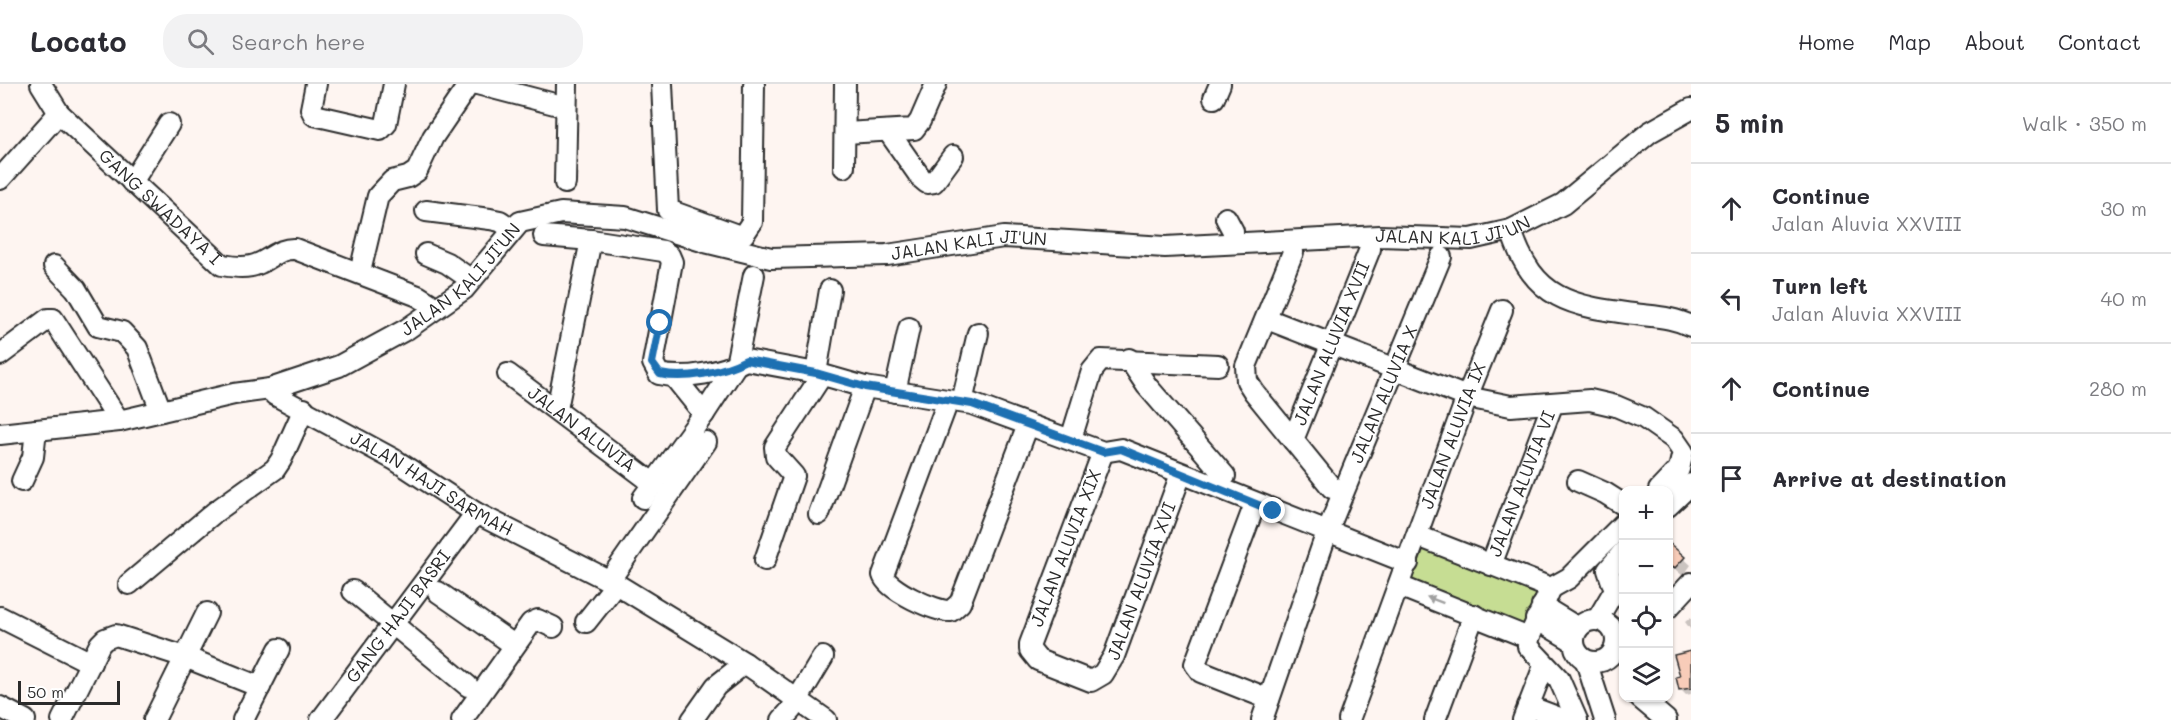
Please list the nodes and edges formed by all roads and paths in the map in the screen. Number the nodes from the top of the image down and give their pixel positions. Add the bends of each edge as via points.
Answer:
1 (41, 84) edge
2 (316, 84) edge
3 (394, 84) edge
4 (469, 84) edge
5 (477, 84) edge
6 (567, 84) edge
7 (662, 84) edge
8 (754, 84) edge
9 (845, 84) edge
10 (936, 84) edge
11 (566, 107) junction
12 (1691, 109) edge
13 (58, 113) junction
14 (168, 124) dead end
15 (888, 131) junction
16 (845, 133) junction
17 (953, 156) dead end
18 (844, 167) dead end
19 (0, 179) edge
20 (132, 182) junction
21 (565, 183) dead end
22 (426, 211) dead end
23 (1226, 218) dead end
24 (512, 229) junction
25 (1511, 231) junction
26 (544, 236) dead end
27 (591, 240) junction
28 (1233, 243) junction
29 (1370, 249) dead end
30 (1293, 252) dead end
31 (426, 254) dead end
32 (1441, 256) dead end
33 (54, 266) dead end
34 (360, 272) junction
35 (754, 275) dead end
36 (470, 279) junction
37 (830, 290) dead end
38 (437, 309) junction
39 (1502, 310) dead end
40 (1267, 319) junction
41 (1691, 326) edge
42 (909, 328) dead end
43 (978, 333) dead end
44 (1332, 344) junction
45 (0, 355) edge
46 (1129, 360) junction
47 (736, 365) junction
48 (1218, 365) dead end
49 (1395, 369) junction
50 (508, 374) dead end
51 (819, 374) junction
52 (675, 378) junction
53 (865, 387) junction
54 (270, 389) junction
55 (895, 392) junction
56 (1467, 397) junction
57 (955, 402) junction
58 (1553, 404) junction
59 (304, 409) junction
60 (557, 410) junction
61 (161, 411) junction
62 (704, 414) junction
63 (119, 421) junction
64 (1028, 425) junction
65 (2, 430) edge
66 (36, 430) junction
67 (1071, 439) junction
68 (1293, 440) junction
69 (706, 442) dead end
70 (1103, 452) junction
71 (1181, 474) junction
72 (1225, 476) dead end
73 (22, 481) dead end
74 (1578, 481) dead end
75 (1691, 484) edge
76 (1663, 486) edge
77 (1332, 488) dead end
78 (1673, 501) edge
79 (1619, 502) edge
80 (1255, 504) junction
81 (476, 513) junction
82 (819, 514) dead end
83 (1619, 527) edge
84 (1328, 532) junction
85 (1418, 536) junction
86 (1619, 556) edge
87 (765, 560) dead end
88 (1408, 563) junction
89 (1491, 565) junction
90 (612, 583) junction
91 (1691, 583) edge
92 (129, 584) dead end
93 (1399, 586) junction
94 (1551, 588) junction
95 (1619, 589) edge
96 (353, 591) dead end
97 (438, 592) dead end
98 (1619, 594) edge
99 (1673, 603) edge
100 (1539, 612) junction
101 (207, 613) dead end
102 (1474, 615) junction
103 (0, 616) edge
104 (586, 622) dead end
105 (1603, 622) junction
106 (393, 625) junction
107 (553, 627) dead end
108 (1575, 635) junction
109 (1528, 638) junction
110 (514, 645) junction
111 (279, 649) dead end
112 (185, 657) junction
113 (823, 657) dead end
114 (1607, 659) junction
115 (1586, 661) junction
116 (91, 663) junction
117 (745, 663) junction
118 (1544, 666) junction
119 (1091, 681) joint
120 (468, 686) dead end
121 (260, 687) junction
122 (1597, 693) junction
123 (1269, 699) junction
124 (796, 700) junction
125 (1645, 702) edge
126 (0, 706) edge
127 (1525, 713) edge
128 (25, 720) edge
129 (62, 720) edge
130 (154, 720) edge
131 (243, 720) edge
132 (321, 720) edge
133 (462, 720) edge
134 (692, 720) edge
135 (782, 720) edge
136 (826, 720) edge
137 (1262, 720) edge
138 (1349, 720) edge
139 (1435, 720) edge
140 (1565, 720) edge
141 (1577, 720) edge
142 (1605, 720) edge
143 (1666, 720) edge

1 - 13 street, GANG SWADAYA I
2 - 3 street via 312,113 382,130
4 - 34 street via 433,137 417,171 392,181 378,196
5 - 11 street
6 - 11 street
7 - 8 street via 668,210 737,235 750,228
9 - 16 street
10 - 15 street via 914,129
11 - 21 street
12 - 25 street, JALAN KALI JI'UN via 1650,132 1563,204
13 - 19 street
13 - 20 street, GANG SWADAYA I
14 - 20 street
15 - 16 street
15 - 17 street via 927,183 934,182
16 - 18 street
20 - 34 street, GANG SWADAYA I via 222,265 240,268 259,264 285,248
22 - 24 street via 490,219
23 - 28 street via 1233,231
24 - 28 street, JALAN KALI JI'UN via 520,222 561,213 626,217 771,258 887,255 1004,237 1165,247
24 - 36 street, JALAN KALI JI'UN
25 - 28 street, JALAN KALI JI'UN via 1471,239 1380,236
25 - 41 street via 1527,269 1564,300 1594,309 1678,319
26 - 27 street
27 - 52 street via 663,251 672,259 652,363 660,374
27 - 60 street
29 - 44 street, JALAN ALUVIA XVII
30 - 40 street
31 - 36 street
32 - 49 street, JALAN ALUVIA X
33 - 61 street via 76,289 98,326 122,332 137,348
34 - 38 street, GANG SWADAYA I via 418,296
35 - 47 street
36 - 38 street, JALAN KALI JI'UN via 464,289
37 - 51 street
38 - 54 street, JALAN KALI JI'UN via 339,366
39 - 56 street, JALAN ALUVIA IX
40 - 44 street
40 - 68 street via 1246,366 1246,376 1254,392
42 - 55 street
43 - 57 street
44 - 49 street
44 - 68 street, JALAN ALUVIA XVII
45 - 63 street via 53,319
46 - 48 street
46 - 67 street via 1097,362
46 - 72 street
47 - 51 street via 746,360
47 - 52 street
47 - 62 street
49 - 56 street
49 - 84 street, JALAN ALUVIA X
50 - 60 street, JALAN ALUVIA
51 - 53 street
51 - 87 street via 775,447 776,456 794,476
52 - 62 street
53 - 55 street
53 - 82 street
54 - 59 street, JALAN HAJI SARMAH
54 - 61 street
55 - 57 street
56 - 58 street via 1511,406
56 - 85 street, JALAN ALUVIA IX
57 - 64 street
57 - 64 street via 884,567 885,581 898,591 946,611 960,603
58 - 76 street via 1590,400 1616,406 1644,418 1674,439 1683,452 1683,460
58 - 89 street, JALAN ALUVIA VI
59 - 81 street, JALAN HAJI SARMAH via 395,460
59 - 92 street via 275,469 215,512
60 - 62 street, JALAN ALUVIA via 648,491
61 - 63 street
63 - 66 street
64 - 67 street
65 - 66 street
66 - 73 street via 33,458
67 - 70 street
68 - 77 street
69 - 90 street
70 - 71 street via 1121,449
70 - 119 street, JALAN ALUVIA XIX via 1029,650 1038,660
71 - 80 street
71 - 119 street, JALAN ALUVIA XVI via 1114,656 1103,675
74 - 79 street
75 - 78 street
80 - 84 street
80 - 123 street via 1195,659 1201,672
81 - 90 street, JALAN HAJI SARMAH
81 - 106 street, GANG HAJI BASRI
83 - 94 street via 1567,579
84 - 88 street
84 - 123 street, JALAN ALUVIA X
85 - 88 street, JALAN ALUVIA IX
85 - 89 street
86 - 95 street via 1608,570 1608,576
88 - 93 street, JALAN ALUVIA IX
89 - 94 street
90 - 104 street
90 - 117 street, JALAN HAJI SARMAH
91 - 99 street
102 -> 93 street
93 - 138 street, JALAN ALUVIA IX
94 - 100 street
96 - 106 street
97 - 110 street
98 - 105 street
100 - 108 street
100 - 109 street
101 - 112 street
102 - 109 street
102 - 139 street
103 - 116 street
105 - 108 street via 1590,620
105 - 114 street via 1613,629 1616,642
106 - 120 street
106 - 132 street, GANG HAJI BASRI
107 - 110 street via 534,620
108 - 115 street via 1576,653
109 - 118 street via 1528,646
110 - 133 street
111 - 121 street
112 - 116 street via 116,635 100,645
112 - 121 street
112 - 130 street
113 - 124 street
114 - 115 street
114 - 122 street via 1599,668
115 - 122 street
116 - 129 street
117 - 124 street, JALAN HAJI SARMAH
117 - 134 street via 716,686
118 - 127 street
118 - 141 street via 1559,679
121 - 131 street
122 - 142 street
123 - 137 street, JALAN ALUVIA X
124 - 135 street
124 - 136 street, JALAN HAJI SARMAH
125 - 143 street
126 - 128 street
127 - 140 street

